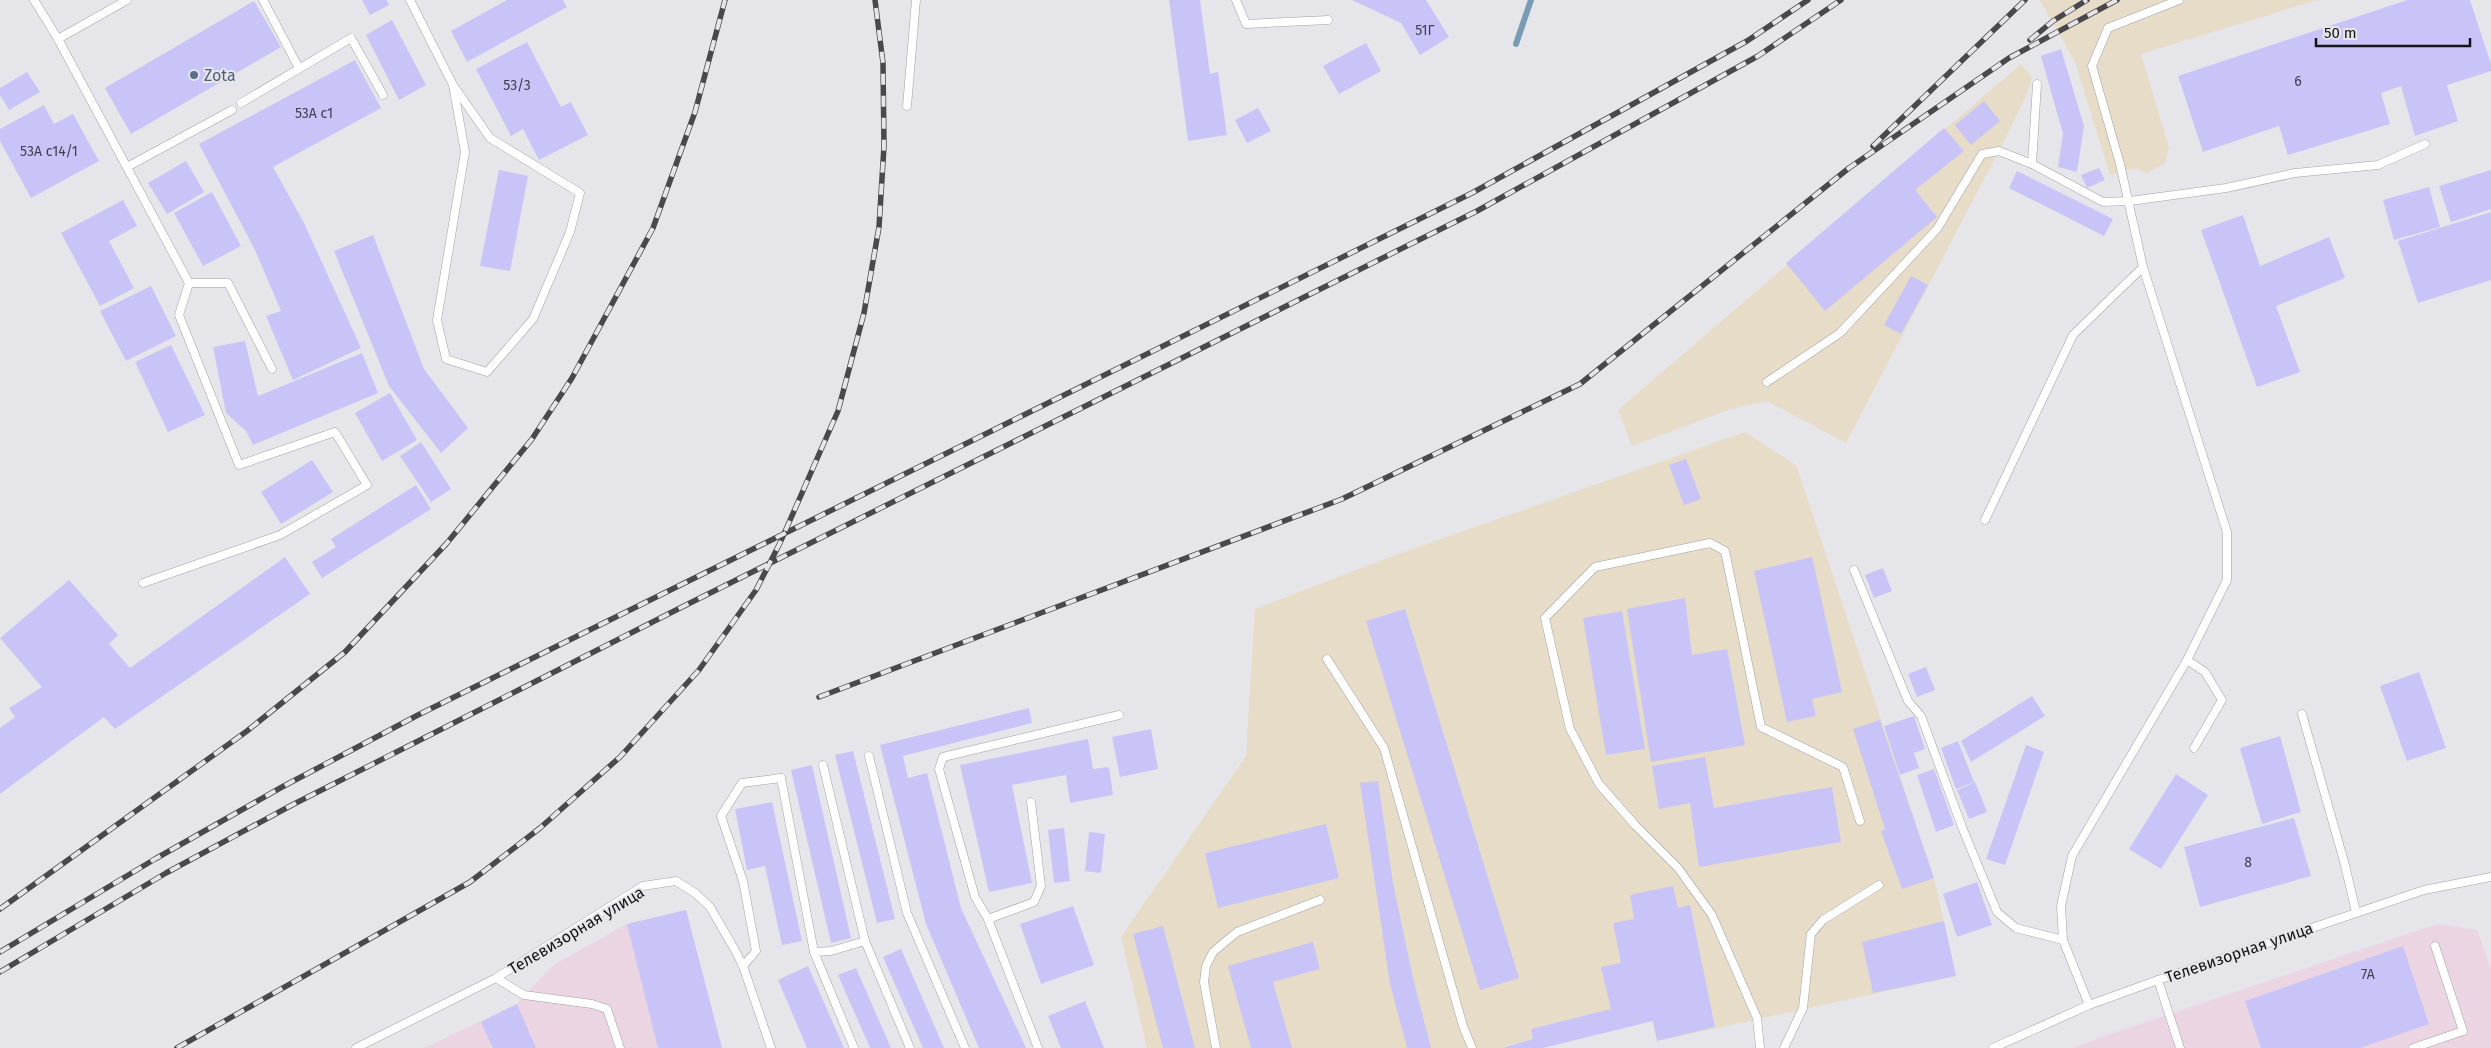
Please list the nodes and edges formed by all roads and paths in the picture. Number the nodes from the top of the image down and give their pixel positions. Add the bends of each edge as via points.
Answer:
1 (34, 0) edge
2 (127, 0) edge
3 (263, 0) edge
4 (410, 0) edge
5 (916, 0) edge
6 (1236, 0) edge
7 (2179, 0) edge
8 (1328, 20) dead end
9 (58, 39) junction
10 (299, 68) junction
11 (2037, 84) dead end
12 (453, 85) junction
13 (383, 95) dead end
14 (241, 103) dead end
15 (907, 106) dead end
16 (232, 110) dead end
17 (2425, 144) dead end
18 (2032, 164) junction
19 (127, 167) junction
20 (2130, 201) junction
21 (2143, 267) junction
22 (190, 283) junction
23 (272, 369) dead end
24 (1767, 382) dead end
25 (1985, 520) dead end
26 (1854, 570) dead end
27 (143, 583) dead end
28 (1327, 659) dead end
29 (2187, 660) junction
30 (2302, 714) dead end
31 (1119, 715) dead end
32 (2194, 748) dead end
33 (868, 756) dead end
34 (823, 765) dead end
35 (1031, 802) dead end
36 (1860, 821) dead end
37 (2491, 876) edge
38 (1879, 886) dead end
39 (1320, 900) dead end
40 (2356, 912) junction
41 (988, 919) junction
42 (2064, 940) junction
43 (865, 941) junction
44 (2434, 946) dead end
45 (814, 952) junction
46 (743, 966) junction
47 (496, 978) junction
48 (2158, 980) junction
49 (2089, 1005) junction
50 (356, 1048) edge
51 (620, 1048) edge
52 (770, 1048) edge
53 (854, 1048) edge
54 (910, 1048) edge
55 (965, 1048) edge
56 (1038, 1048) edge
57 (1216, 1048) edge
58 (1472, 1048) edge
59 (1760, 1048) edge
60 (1784, 1048) edge
61 (1993, 1048) edge
62 (2180, 1048) edge
63 (2414, 1048) edge

1 - 9 lane
2 - 9 lane
3 - 10 lane
4 - 12 lane
5 - 15 lane
6 - 8 lane via 1246,24
7 - 20 lane via 2108,28 2092,66
9 - 19 lane
10 - 13 lane via 351,38
10 - 14 lane
11 - 18 lane
12 - 12 lane via 465,152 438,320 446,359 487,372 533,319 570,232 580,193 490,138
16 - 19 lane
17 - 20 lane via 2378,165 2295,173 2226,188
18 - 20 lane via 2103,202
18 - 24 lane via 1999,151 1982,154 1937,229 1840,334
19 - 22 lane
20 - 21 lane
21 - 25 lane via 2073,335
21 - 29 lane via 2227,532 2227,580
22 - 23 lane via 228,283
22 - 27 lane via 179,316 239,465 335,432 367,485 280,535
26 - 42 lane via 1908,701 1921,716 1997,912 2016,928
28 - 58 lane via 1384,748
29 - 32 lane via 2205,672 2222,700
29 - 42 lane via 2072,856 2061,906
30 - 40 lane
31 - 41 lane via 943,757 939,769 975,896
33 - 55 lane via 907,913
34 - 43 lane
35 - 41 lane via 1041,886 1034,902
36 - 59 lane via 1843,767 1762,727 1724,551 1710,543 1595,567 1545,618 1570,729 1599,784 1678,868 1712,914 1757,1018
37 - 40 lane, Телевизорная улица via 2424,890
38 - 60 lane via 1823,920 1811,934 1803,1008
39 - 57 lane via 1237,932 1213,952 1206,966 1204,982
40 - 48 lane, Телевизорная улица
41 - 56 lane
42 - 49 lane
43 - 45 lane via 831,951
43 - 54 lane
44 - 63 lane via 2463,1031
45 - 46 lane via 781,778 742,783 721,816 743,881 756,951
45 - 53 lane
46 - 47 lane, Телевизорная улица via 710,907 676,881 643,886
46 - 52 lane, Телевизорная улица
47 - 50 lane, Телевизорная улица
47 - 51 lane via 524,995 607,1009
48 - 49 lane, Телевизорная улица
48 - 62 lane
49 - 61 lane, Телевизорная улица

